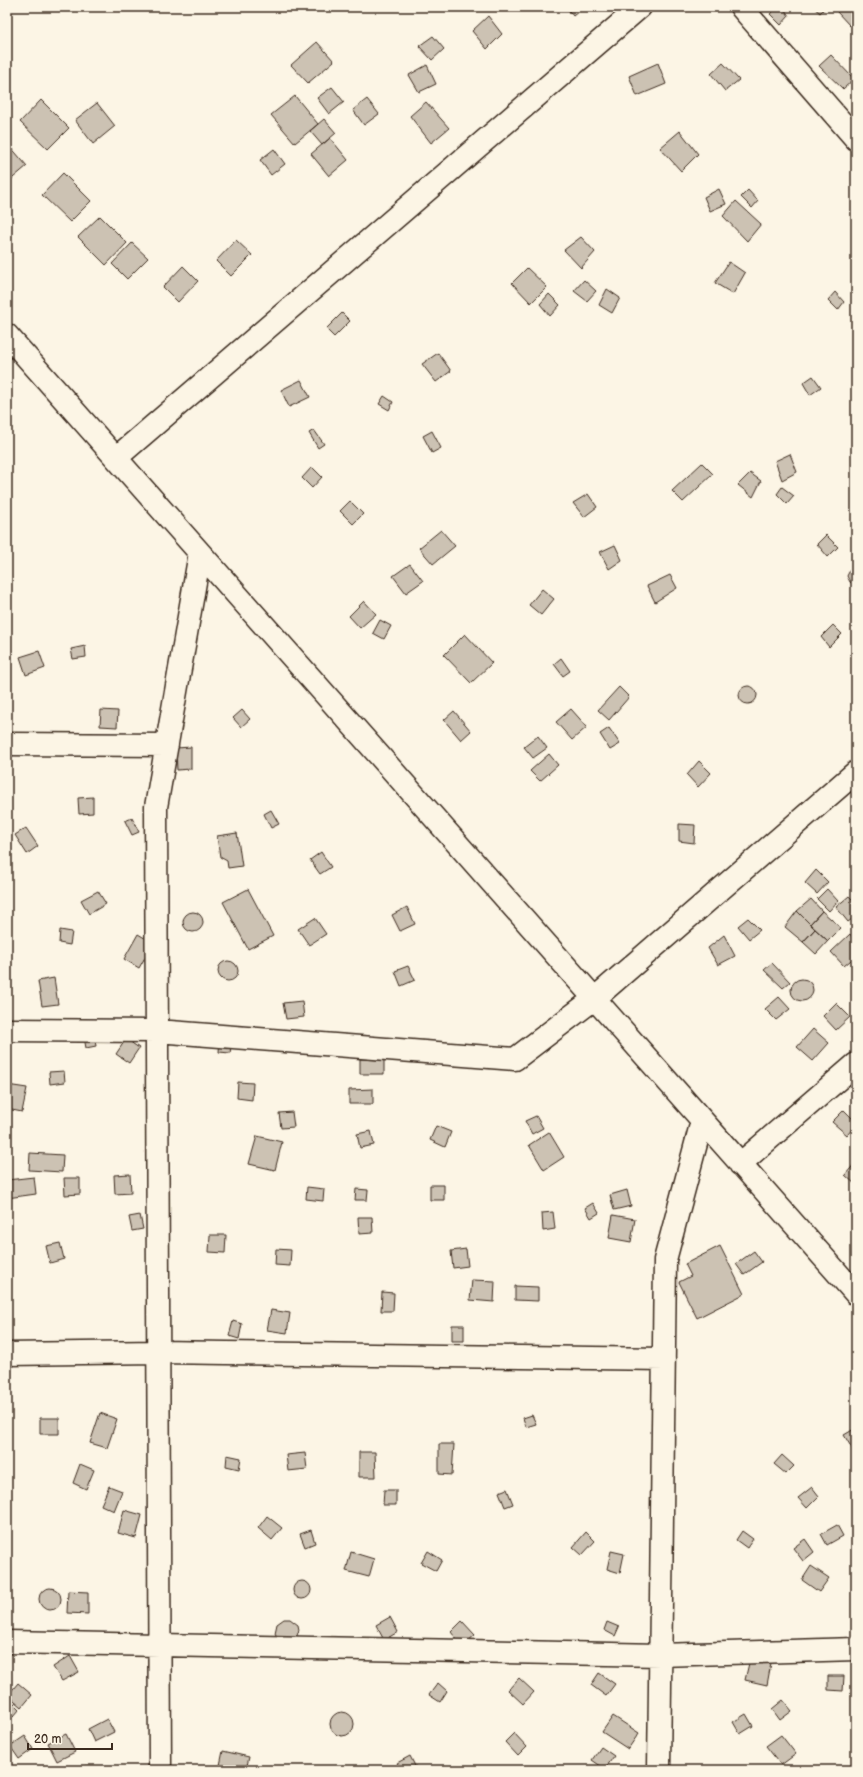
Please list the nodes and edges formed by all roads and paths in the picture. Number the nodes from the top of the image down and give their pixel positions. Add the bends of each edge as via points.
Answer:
1 (640, 7) edge
2 (741, 7) edge
3 (856, 139) edge
4 (7, 335) edge
5 (116, 458) junction
6 (200, 553) junction
7 (7, 744) edge
8 (166, 745) junction
9 (856, 772) edge
10 (594, 999) junction
11 (7, 1030) edge
12 (157, 1031) junction
13 (856, 1064) edge
14 (702, 1121) junction
15 (740, 1164) junction
16 (856, 1294) edge
17 (158, 1352) junction
18 (7, 1354) edge
19 (664, 1359) junction
20 (7, 1642) edge
21 (159, 1646) junction
22 (856, 1649) edge
23 (660, 1655) junction
24 (160, 1770) edge
25 (659, 1770) edge

1 - 5 street
2 - 3 street
4 - 5 street
5 - 6 street
6 - 8 street
6 - 10 street
7 - 8 street
8 - 12 street via 156,807
9 - 10 street
10 - 12 street via 515,1059
10 - 14 street
11 - 12 street
12 - 17 street
13 - 15 street
14 - 15 street
14 - 19 street via 665,1260
15 - 16 street
17 - 18 street
17 - 19 street
17 - 21 street
19 - 23 street
20 - 21 street
21 - 23 street
21 - 24 street
22 - 23 street
23 - 25 street

